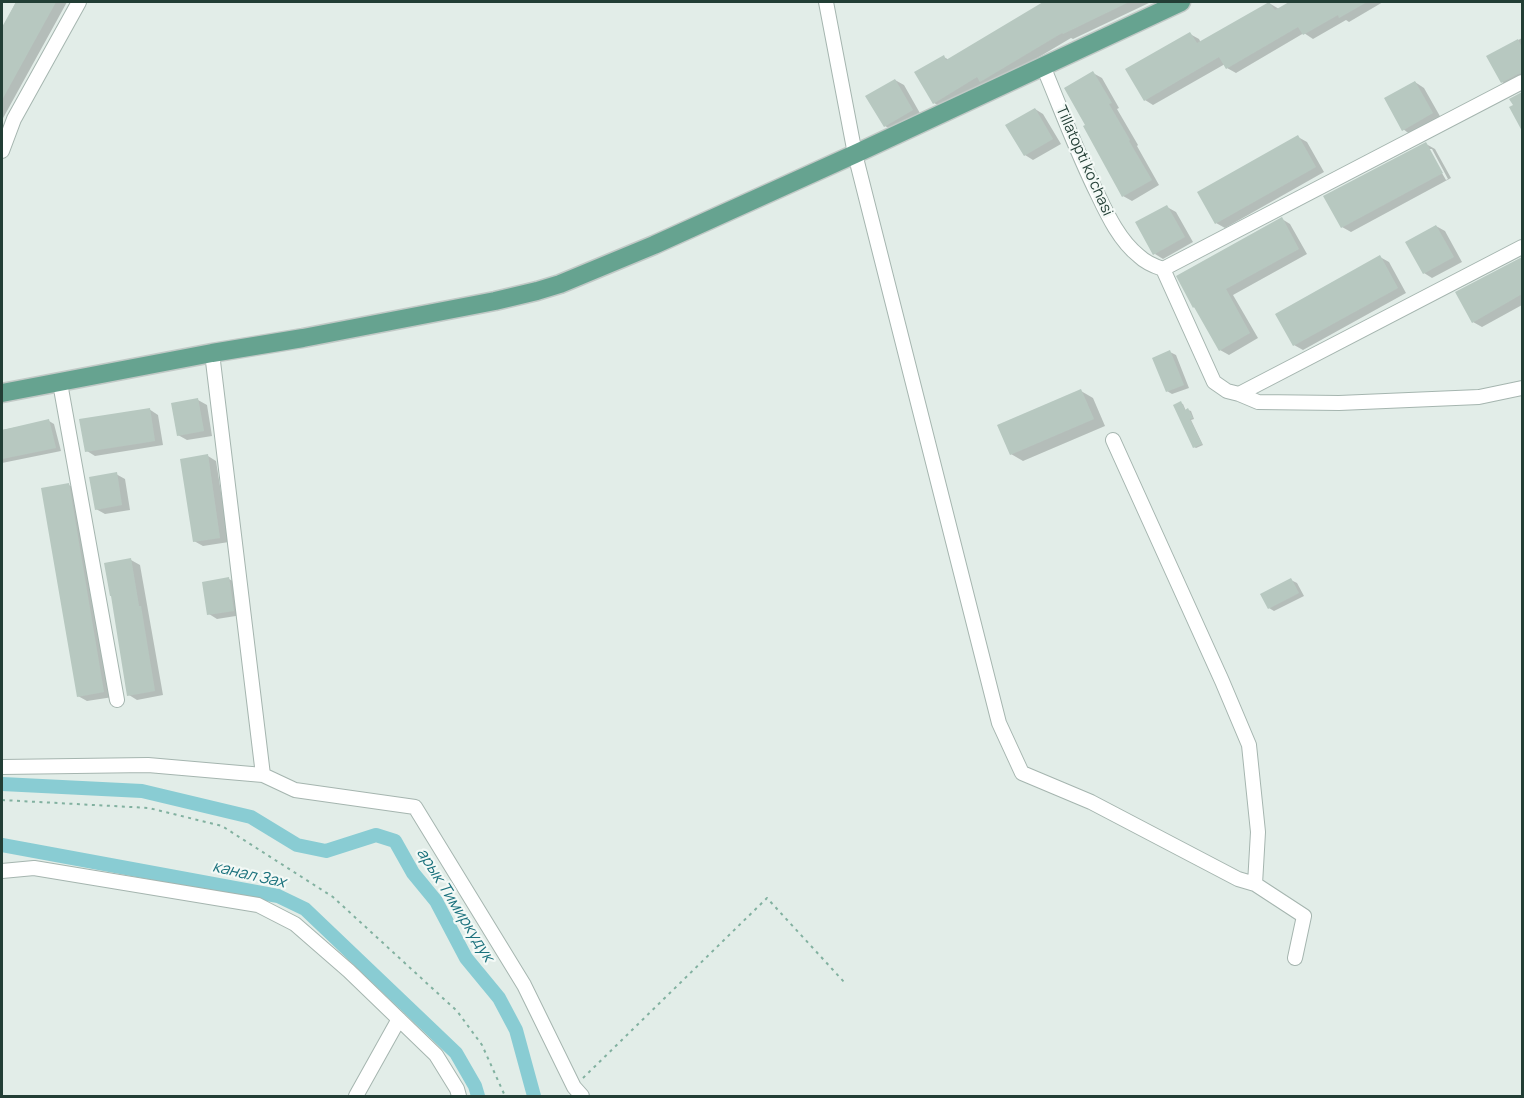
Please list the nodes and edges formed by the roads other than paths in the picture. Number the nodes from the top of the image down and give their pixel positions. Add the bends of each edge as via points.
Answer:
1 (79, 2) edge
2 (826, 2) edge
3 (1181, 2) edge
4 (1043, 66) junction
5 (1522, 82) edge
6 (2, 151) edge
7 (855, 154) junction
8 (1522, 247) edge
9 (1163, 269) junction
10 (212, 353) junction
11 (60, 383) junction
12 (1522, 388) edge
13 (2, 393) edge
14 (1239, 394) junction
15 (1113, 440) dead end
16 (117, 700) dead end
17 (2, 767) edge
18 (263, 775) junction
19 (2, 871) edge
20 (1255, 884) junction
21 (1295, 958) dead end
22 (399, 1020) junction
23 (578, 1092) edge
24 (356, 1096) edge
25 (459, 1096) edge

1 - 6 street via 14,119
2 - 7 street
3 - 4 main road
4 - 7 main road
4 - 9 street, Tillatopti ko'chasi via 1083,166 1108,216 1138,256
5 - 9 street
7 - 10 main road via 627,258 537,291
7 - 20 street via 999,723 1022,773 1091,802 1238,879
8 - 14 street
9 - 14 street via 1214,382
10 - 11 main road
10 - 18 street
11 - 13 main road
11 - 16 street
12 - 14 street via 1479,397 1339,403 1258,402
15 - 20 street via 1249,745 1257,832
17 - 18 street via 148,765
18 - 23 street via 295,790 415,807 524,986
19 - 22 street via 34,868 258,905 295,924
20 - 21 street via 1304,916
22 - 24 street
22 - 25 street via 436,1055

